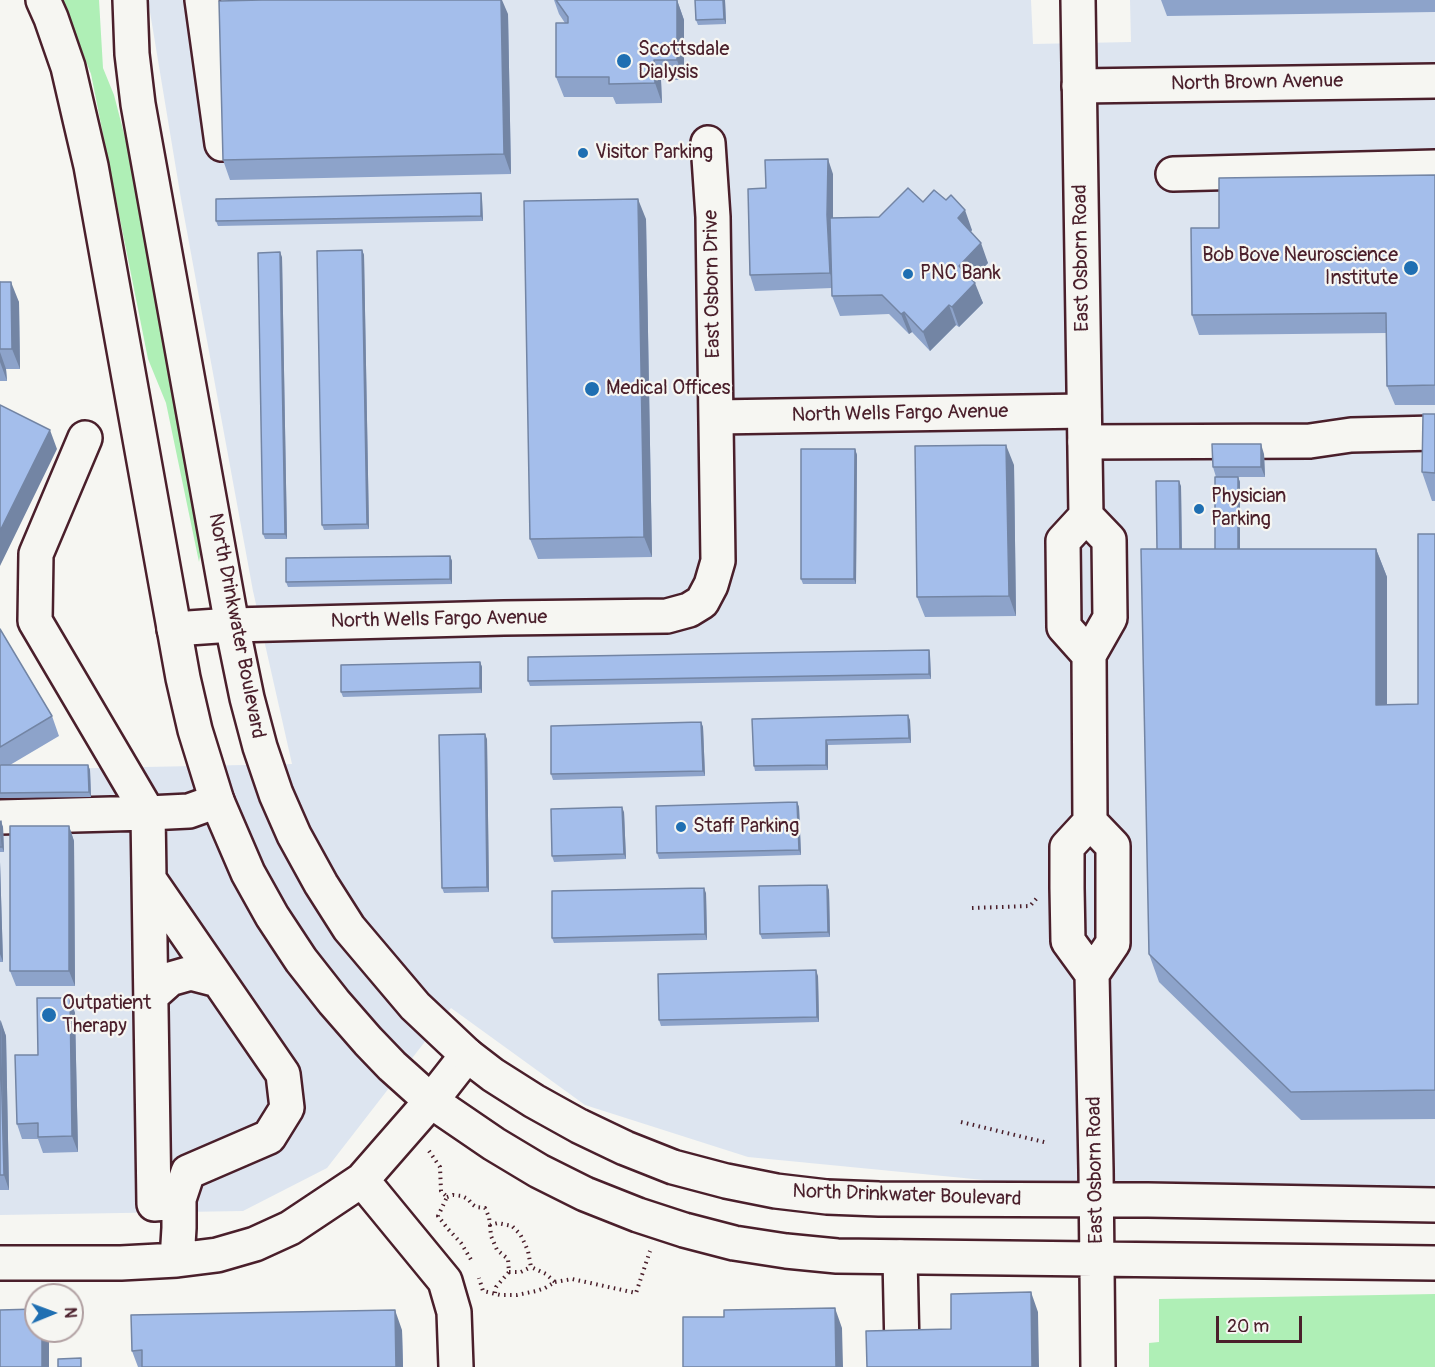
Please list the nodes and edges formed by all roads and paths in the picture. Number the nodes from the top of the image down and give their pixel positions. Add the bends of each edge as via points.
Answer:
1 (43, 0) edge
2 (107, 0) edge
3 (130, 0) edge
4 (202, 0) edge
5 (1078, 0) edge
6 (1435, 81) edge
7 (1079, 86) junction
8 (138, 104) junction
9 (708, 143) dead end
10 (222, 144) edge
11 (1435, 167) edge
12 (1173, 174) dead end
13 (716, 417) junction
14 (1084, 427) junction
15 (1435, 434) edge
16 (85, 438) dead end
17 (1086, 516) junction
18 (702, 603) joint
19 (232, 625) junction
20 (174, 629) junction
21 (1089, 655) junction
22 (217, 801) junction
23 (148, 813) junction
24 (0, 817) edge
25 (1090, 822) junction
26 (149, 879) junction
27 (1037, 897) dead end
28 (972, 908) dead end
29 (1092, 974) junction
30 (218, 980) junction
31 (151, 996) junction
32 (467, 1055) junction
33 (431, 1101) junction
34 (961, 1122) dead end
35 (1048, 1143) dead end
36 (429, 1151) dead end
37 (362, 1180) junction
38 (447, 1197) junction
39 (178, 1201) junction
40 (1096, 1201) junction
41 (1435, 1205) edge
42 (490, 1226) junction
43 (650, 1251) dead end
44 (900, 1257) junction
45 (1097, 1259) junction
46 (177, 1260) junction
47 (0, 1263) edge
48 (1435, 1263) edge
49 (531, 1267) junction
50 (509, 1272) junction
51 (555, 1282) junction
52 (495, 1293) junction
53 (902, 1350) edge
54 (456, 1367) edge
55 (1098, 1367) edge

1 - 20 main road via 68,68 85,138
2 - 8 main road
3 - 8 main road, North Drinkwater Boulevard
4 - 10 main road
5 - 7 main road, East Osborn Road
6 - 7 main road, North Brown Avenue
7 - 14 main road, East Osborn Road
8 - 19 main road, North Drinkwater Boulevard
9 - 13 main road, East Osborn Drive
11 - 12 main road
13 - 14 main road, North Wells Fargo Avenue
13 - 18 main road, East Osborn Drive via 718,561
14 - 15 main road, North Wells Fargo Avenue via 1310,441 1350,435
14 - 17 main road, East Osborn Road
16 - 23 main road via 36,554 35,621
17 - 21 main road via 1109,540 1110,552 1110,618
17 - 21 main road via 1063,541 1064,627
18 - 19 main road, North Wells Fargo Avenue via 667,616
19 - 20 main road, North Wells Fargo Avenue
19 - 32 main road, North Drinkwater Boulevard via 247,698 276,795 315,874 349,928 381,968
20 - 22 main road via 195,730
21 - 25 main road
22 - 23 main road via 189,811
22 - 33 main road via 248,873 301,960 368,1041
23 - 24 main road
23 - 26 main road
25 - 29 main road via 1113,846 1114,881 1113,943
25 - 29 main road via 1067,848 1067,888 1068,940
26 - 30 main road
26 - 31 main road
27 - 28 path via 1030,906
29 - 40 main road, East Osborn Road
30 - 31 main road via 191,973 170,979
30 - 39 main road via 283,1074 287,1108 269,1137 188,1172
31 - 39 main road via 154,1203
32 - 33 main road
32 - 40 main road, North Drinkwater Boulevard via 526,1096 579,1126 673,1167 726,1181 827,1197
33 - 37 main road
33 - 44 main road via 539,1171 638,1215 734,1243 837,1256
34 - 35 path
36 - 38 path via 440,1167 441,1191
37 - 46 main road via 290,1228 255,1244 218,1255
37 - 54 main road via 445,1281 454,1312
38 - 42 path via 462,1196 476,1207 485,1208
38 - 52 path via 438,1216 472,1260 483,1291
39 - 46 main road
40 - 41 main road, North Drinkwater Boulevard
40 - 45 main road, East Osborn Road
42 - 49 path via 512,1226 520,1234
42 - 50 path via 497,1250 508,1259
43 - 51 path via 636,1293 572,1279
44 - 45 main road
44 - 53 main road
45 - 48 main road
45 - 55 main road, East Osborn Road
46 - 47 main road
49 - 50 path
49 - 51 path
50 - 52 path
51 - 52 path via 517,1295

